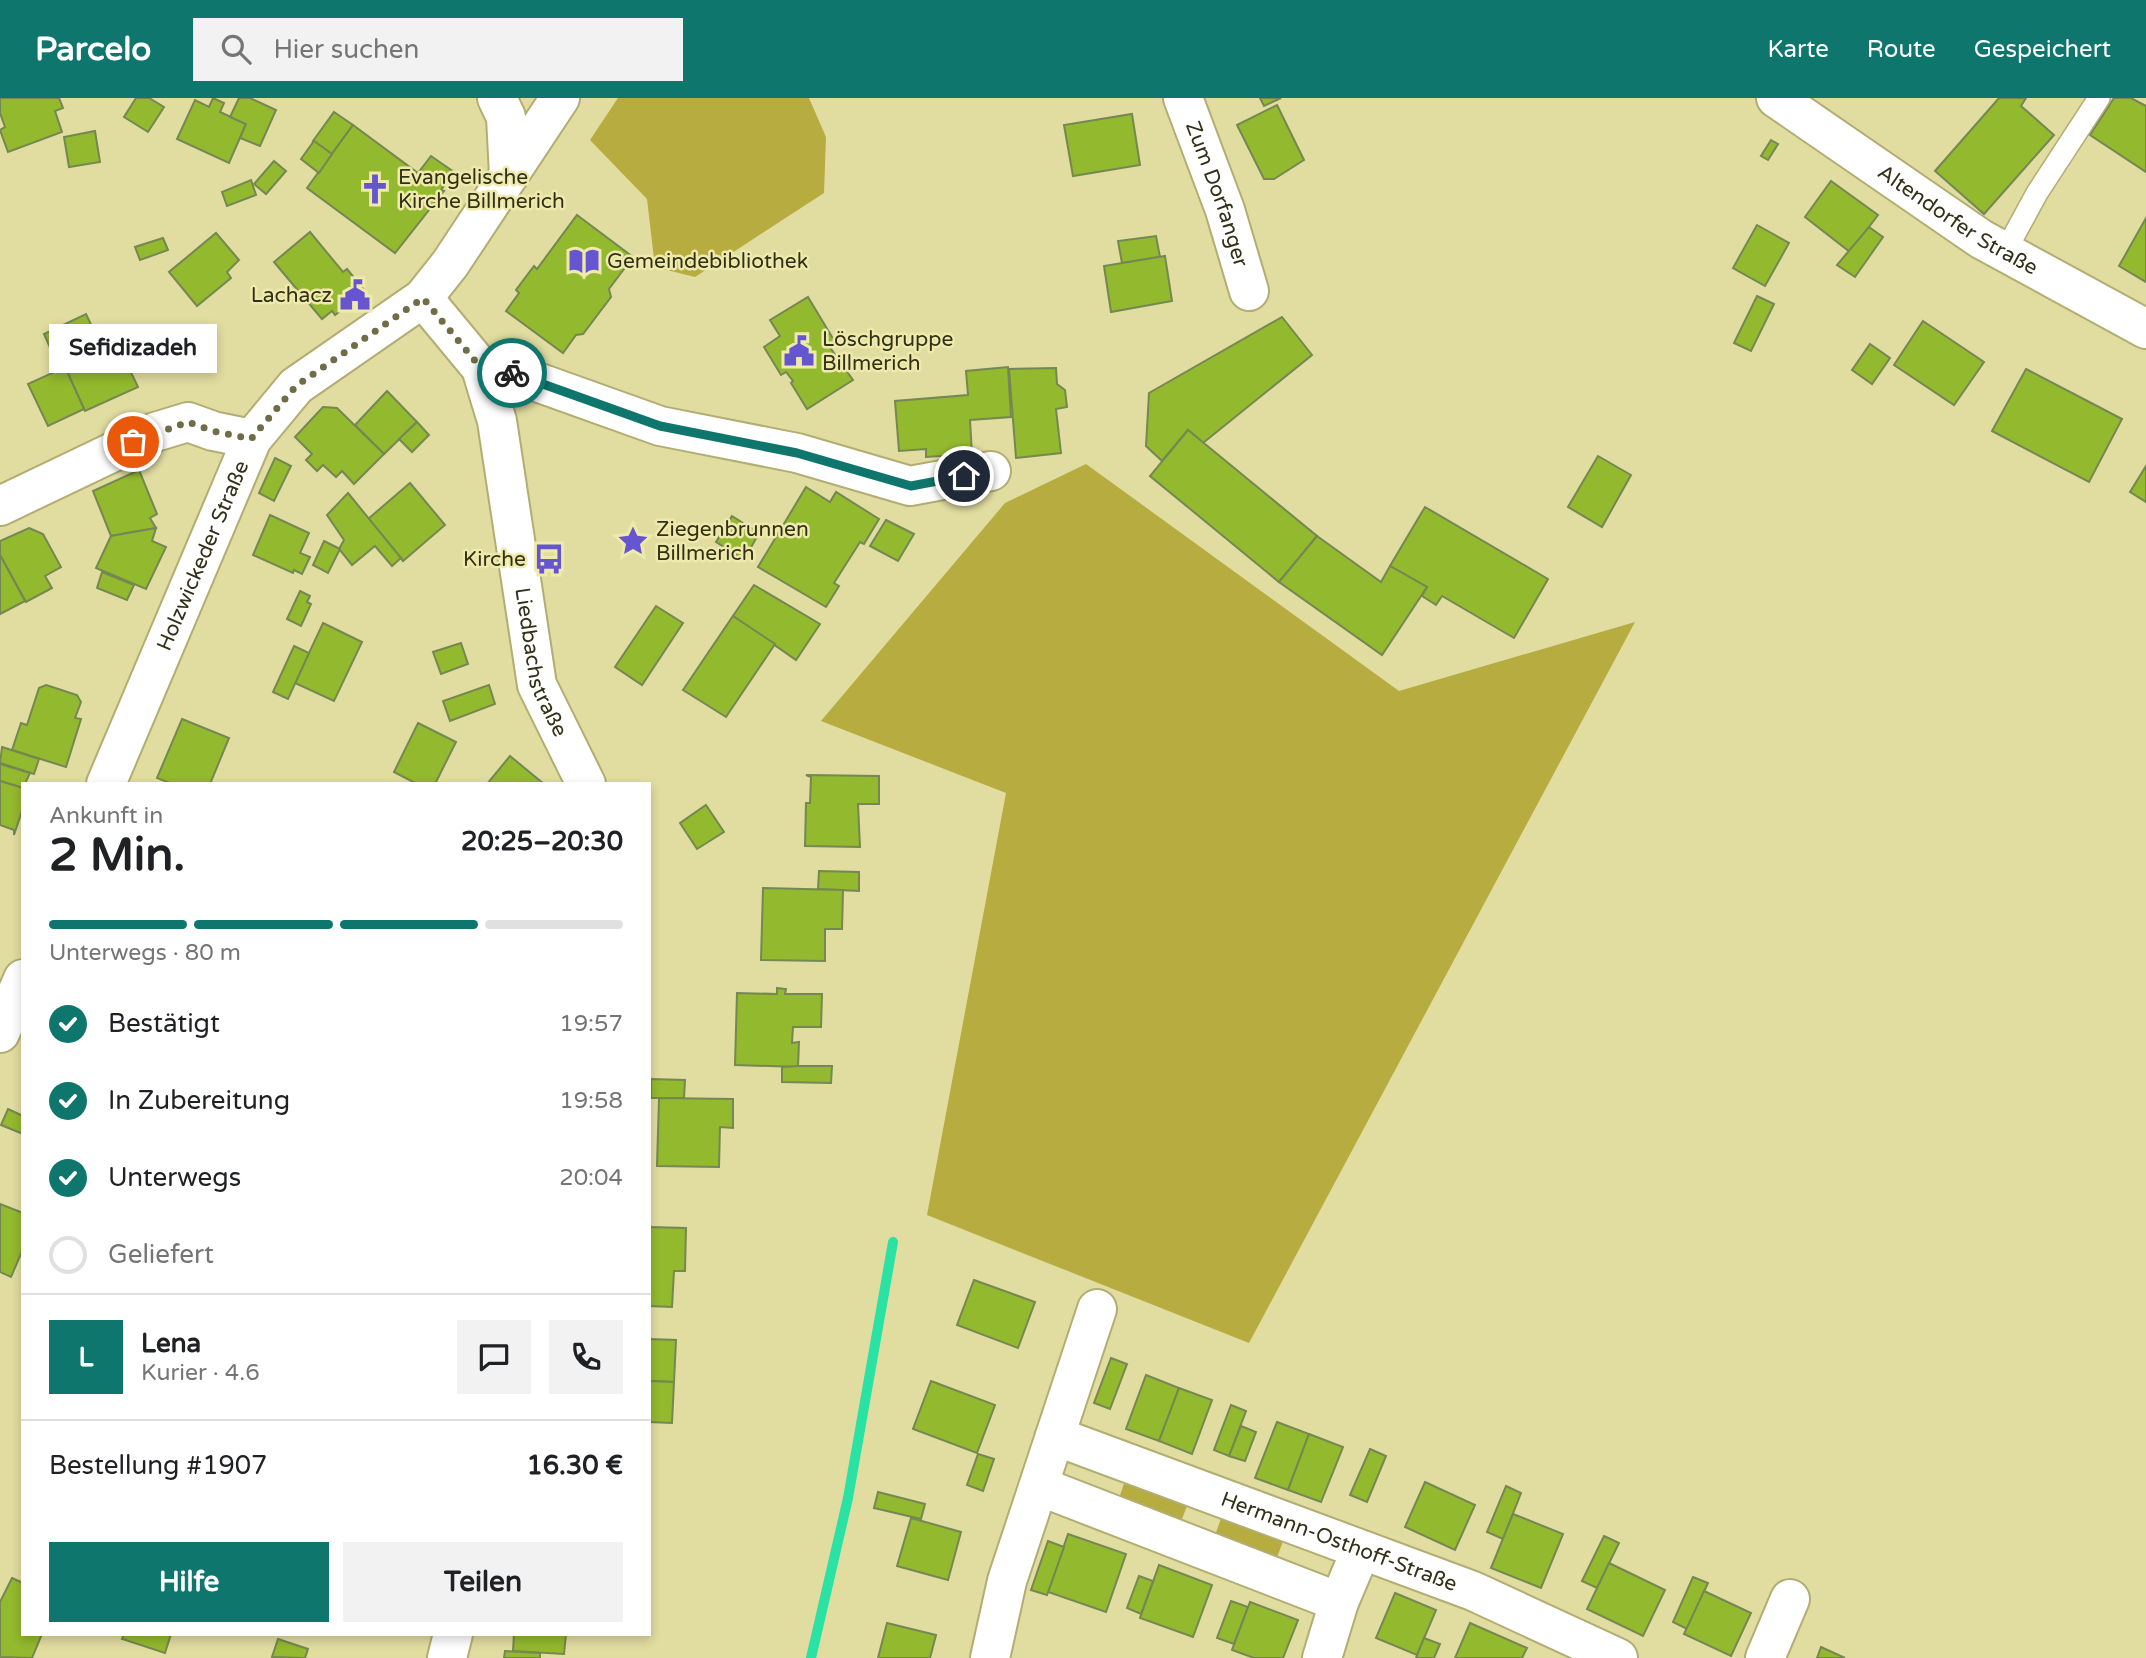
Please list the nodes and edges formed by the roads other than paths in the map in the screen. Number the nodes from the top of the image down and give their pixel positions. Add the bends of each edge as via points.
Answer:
1 (497, 98) edge
2 (560, 98) edge
3 (1183, 98) edge
4 (1776, 98) edge
5 (2099, 98) edge
6 (509, 175) junction
7 (2005, 252) junction
8 (1249, 291) dead end
9 (423, 298) junction
10 (2146, 329) edge
11 (481, 368) junction
12 (251, 439) junction
13 (991, 471) dead end
14 (0, 506) edge
15 (107, 782) edge
16 (585, 782) edge
17 (21, 984) edge
18 (0, 1033) edge
19 (1097, 1309) dead end
20 (1055, 1436) junction
21 (1039, 1486) junction
22 (1361, 1550) junction
23 (1790, 1600) dead end
24 (1339, 1602) junction
25 (452, 1636) edge
26 (447, 1658) edge
27 (990, 1658) edge
28 (1322, 1658) edge
29 (1618, 1658) edge
30 (1765, 1658) edge

1 - 6 street via 506,117
2 - 6 street, Holzwickeder Straße
3 - 8 street, Zum Dorfanger via 1225,210
4 - 7 street, Altendorfer Straße
5 - 7 lane
6 - 9 street, Holzwickeder Straße
7 - 10 street, Altendorfer Straße
9 - 11 street, Liedbachstraße
9 - 12 street, Holzwickeder Straße via 296,386
11 - 13 street via 509,372 660,426 797,453 911,486
11 - 16 street, Liedbachstraße via 497,421 537,685
12 - 14 street via 188,422 155,432
12 - 15 street, Holzwickeder Straße
17 - 18 street
19 - 20 street
20 - 21 street
20 - 22 street, Hermann-Osthoff-Straße
21 - 24 street
21 - 27 street via 1007,1581
22 - 24 street
22 - 29 street, Hermann-Osthoff-Straße via 1473,1591
23 - 30 street
24 - 28 street
25 - 26 street

